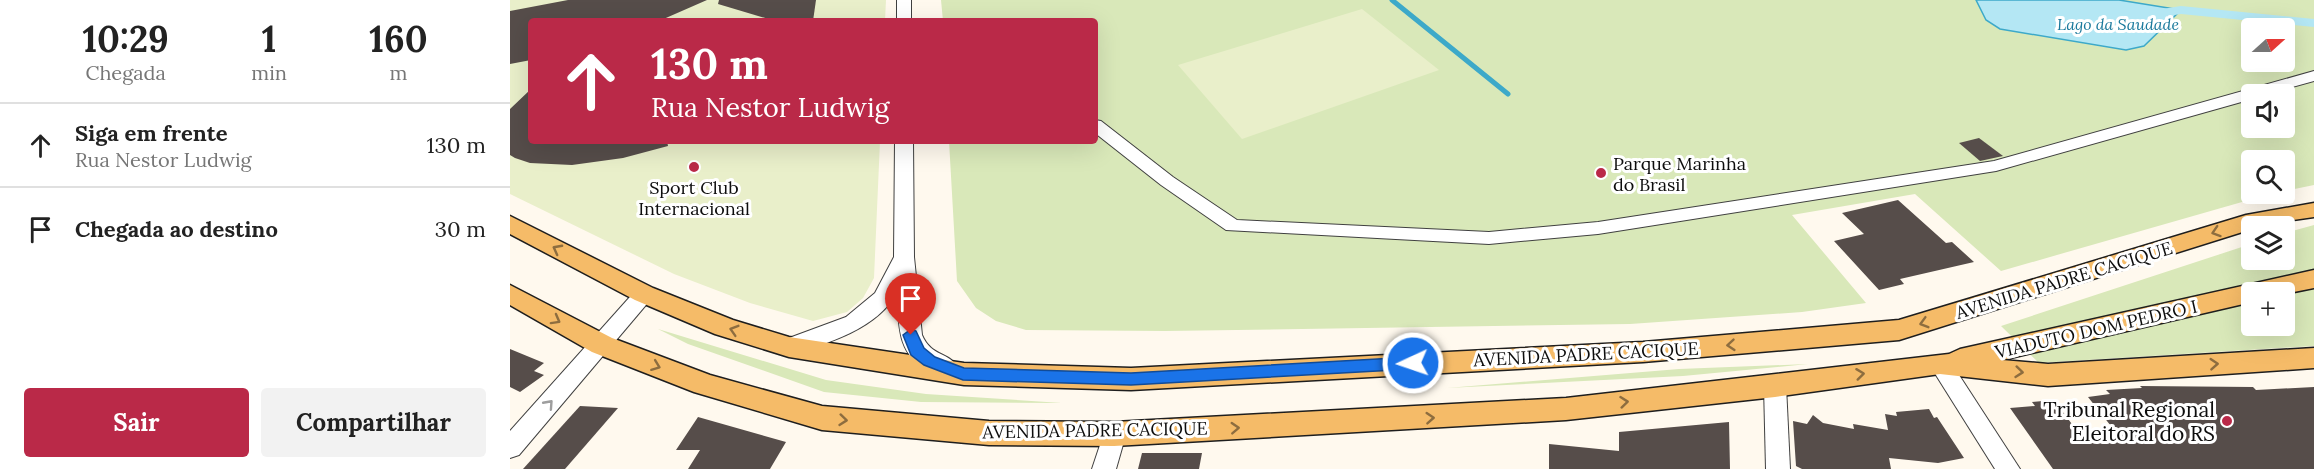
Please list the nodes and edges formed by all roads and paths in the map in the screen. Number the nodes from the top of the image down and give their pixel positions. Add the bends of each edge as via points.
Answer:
1 (904, 0) edge
2 (904, 18) edge
3 (2314, 76) edge
4 (1098, 127) edge
5 (904, 144) edge
6 (2314, 210) edge
7 (510, 224) edge
8 (904, 257) junction
9 (2314, 279) edge
10 (2295, 283) edge
11 (510, 294) edge
12 (644, 294) junction
13 (2241, 296) edge
14 (602, 345) junction
15 (789, 347) junction
16 (2314, 358) edge
17 (1940, 364) junction
18 (963, 374) junction
19 (1775, 386) junction
20 (1114, 434) junction
21 (510, 448) edge
22 (1104, 469) edge
23 (1778, 469) edge
24 (2008, 469) edge

1 - 2 street
3 - 4 street via 1996,166 1598,228 1489,238 1233,226
5 - 8 street
6 -> 18 main road, AVENIDA PADRE CACIQUE via 2254,220 1899,330 1643,352 1131,379
12 -> 7 main road, AVENIDA PADRE CACIQUE
8 - 15 street via 883,298 854,322
8 - 18 street via 911,335 917,351 930,361
9 - 10 main road, VIADUTO DOM PEDRO I
11 -> 14 main road, AVENIDA PADRE CACIQUE
12 - 14 street
15 -> 12 main road, AVENIDA PADRE CACIQUE via 724,327
13 - 17 main road, VIADUTO DOM PEDRO I
14 -> 20 main road, AVENIDA PADRE CACIQUE via 699,383 822,418 989,433
21 -> 14 street
15 - 18 main road, AVENIDA PADRE CACIQUE
17 -> 16 main road, AVENIDA PADRE CACIQUE via 2048,375
19 -> 17 main road, AVENIDA PADRE CACIQUE
17 - 24 street
20 -> 19 main road, AVENIDA PADRE CACIQUE via 1566,409
19 - 23 street
20 - 22 street

